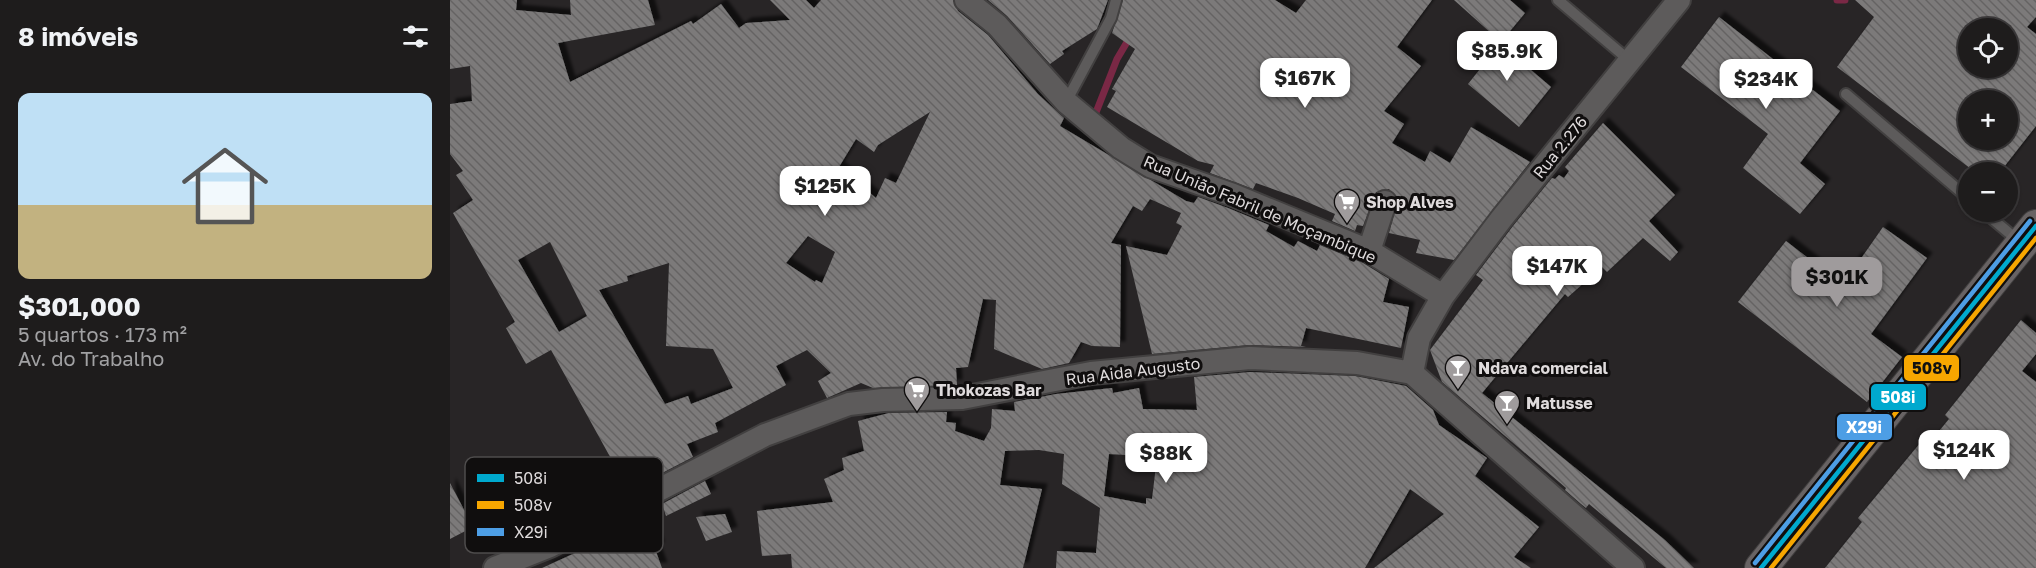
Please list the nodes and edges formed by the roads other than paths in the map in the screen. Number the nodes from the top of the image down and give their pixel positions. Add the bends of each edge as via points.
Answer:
1 (966, 0) edge
2 (1116, 0) edge
3 (1558, 0) edge
4 (1679, 0) edge
5 (1630, 62) junction
6 (1846, 94) dead end
7 (1066, 102) junction
8 (1958, 189) edge
9 (1385, 202) dead end
10 (2004, 222) edge
11 (2029, 234) edge
12 (1370, 251) junction
13 (1443, 296) junction
14 (1412, 373) junction
15 (663, 487) edge
16 (532, 553) edge
17 (495, 568) edge
18 (1633, 568) edge
19 (1761, 568) edge

1 - 7 street, Rua União Fabril de Moçambique via 997,25
2 - 7 lane via 1111,18
3 - 5 lane
4 - 5 street, Rua 2.276
5 - 13 street, Rua 2.276
6 - 8 lane
7 - 12 street, Rua União Fabril de Moçambique via 1120,148 1150,166
9 - 12 street
10 - 11 lane
11 - 19 main road
12 - 13 street, Rua União Fabril de Moçambique
13 - 14 street via 1419,338
14 - 15 street, Rua Aida Augusto via 1347,362 1251,358 1091,373 962,398 849,404 765,435
14 - 18 street
16 - 17 street, Rua Aida Augusto

